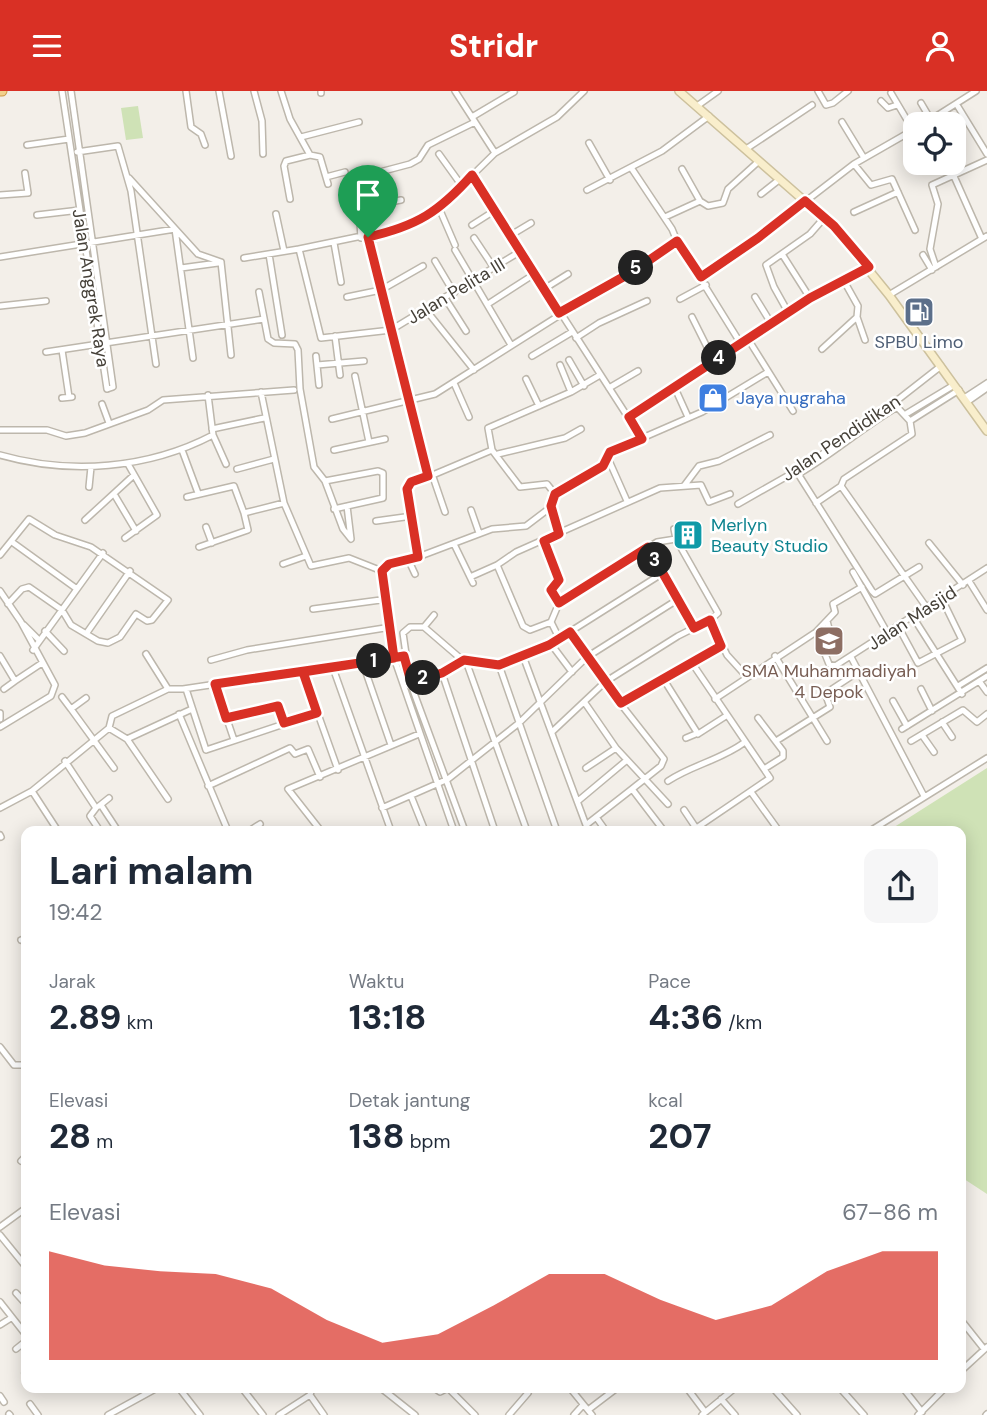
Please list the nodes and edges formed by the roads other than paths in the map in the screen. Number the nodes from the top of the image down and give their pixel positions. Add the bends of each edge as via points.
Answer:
1 (62, 91) edge
2 (71, 91) edge
3 (186, 91) edge
4 (219, 91) edge
5 (254, 91) edge
6 (281, 91) edge
7 (455, 91) edge
8 (584, 91) edge
9 (679, 91) edge
10 (718, 91) edge
11 (818, 91) edge
12 (848, 91) edge
13 (976, 91) edge
14 (514, 92) edge
15 (891, 93) dead end
16 (881, 101) dead end
17 (921, 103) dead end
18 (812, 105) dead end
19 (897, 105) junction
20 (957, 105) junction
21 (697, 106) junction
22 (928, 112) edge
23 (946, 112) edge
24 (903, 114) edge
25 (709, 116) junction
26 (473, 119) junction
27 (359, 122) dead end
28 (842, 122) dead end
29 (903, 136) edge
30 (301, 137) junction
31 (76, 138) junction
32 (68, 139) junction
33 (589, 143) dead end
34 (27, 145) dead end
35 (205, 145) dead end
36 (746, 149) junction
37 (78, 152) junction
38 (495, 153) junction
39 (70, 154) junction
40 (262, 154) dead end
41 (439, 154) dead end
42 (987, 154) edge
43 (310, 155) junction
44 (231, 156) dead end
45 (863, 158) junction
46 (987, 160) edge
47 (759, 161) junction
48 (854, 164) junction
49 (632, 169) junction
50 (682, 169) dead end
51 (966, 169) edge
52 (345, 172) dead end
53 (25, 173) dead end
54 (472, 175) junction
55 (951, 175) edge
56 (954, 175) edge
57 (126, 176) junction
58 (780, 179) junction
59 (610, 180) junction
60 (462, 186) junction
61 (587, 190) dead end
62 (898, 192) junction
63 (761, 194) dead end
64 (0, 195) edge
65 (290, 199) dead end
66 (401, 201) dead end
67 (700, 201) junction
68 (805, 201) junction
69 (357, 208) junction
70 (439, 208) junction
71 (87, 209) junction
72 (79, 210) junction
73 (494, 211) junction
74 (854, 212) dead end
75 (37, 215) dead end
76 (276, 215) dead end
77 (665, 217) junction
78 (824, 218) junction
79 (531, 223) dead end
80 (472, 225) dead end
81 (175, 229) junction
82 (915, 230) dead end
83 (511, 235) junction
84 (136, 237) junction
85 (368, 237) junction
86 (361, 238) junction
87 (474, 238) dead end
88 (985, 238) edge
89 (677, 241) junction
90 (334, 243) junction
91 (83, 244) junction
92 (92, 244) junction
93 (299, 249) junction
94 (284, 251) junction
95 (521, 251) junction
96 (269, 254) junction
97 (782, 254) junction
98 (923, 255) dead end
99 (0, 257) edge
100 (244, 258) dead end
101 (435, 261) dead end
102 (221, 262) junction
103 (423, 266) dead end
104 (869, 267) junction
105 (181, 268) junction
106 (494, 268) junction
107 (934, 269) junction
108 (536, 273) junction
109 (568, 274) dead end
110 (701, 277) junction
111 (474, 281) junction
112 (844, 281) junction
113 (341, 282) dead end
114 (706, 285) junction
115 (544, 289) junction
116 (381, 290) junction
117 (259, 292) dead end
118 (454, 293) junction
119 (889, 295) junction
120 (347, 297) dead end
121 (755, 297) dead end
122 (445, 298) junction
123 (810, 298) junction
124 (680, 299) dead end
125 (46, 301) dead end
126 (647, 301) dead end
127 (488, 304) junction
128 (0, 306) edge
129 (426, 310) junction
130 (788, 312) junction
131 (559, 313) junction
132 (692, 317) dead end
133 (857, 317) junction
134 (264, 319) junction
135 (771, 323) junction
136 (229, 325) junction
137 (391, 330) junction
138 (466, 331) dead end
139 (189, 332) junction
140 (282, 335) dead end
141 (574, 335) junction
142 (151, 337) junction
143 (335, 337) junction
144 (748, 339) junction
145 (865, 340) dead end
146 (103, 343) junction
147 (741, 344) junction
148 (511, 345) junction
149 (822, 349) dead end
150 (62, 350) junction
151 (46, 352) dead end
152 (231, 355) dead end
153 (316, 356) dead end
154 (532, 356) dead end
155 (192, 358) dead end
156 (569, 360) dead end
157 (364, 361) dead end
158 (714, 361) junction
159 (339, 363) junction
160 (156, 364) dead end
161 (317, 365) junction
162 (560, 365) dead end
163 (941, 366) junction
164 (474, 370) junction
165 (638, 371) dead end
166 (768, 372) junction
167 (340, 375) dead end
168 (600, 375) junction
169 (355, 376) dead end
170 (526, 379) dead end
171 (454, 383) junction
172 (320, 385) dead end
173 (584, 386) junction
174 (674, 386) junction
175 (987, 386) edge
176 (608, 388) junction
177 (956, 388) junction
178 (294, 390) dead end
179 (261, 392) junction
180 (571, 392) junction
181 (208, 395) junction
182 (68, 397) dead end
183 (966, 400) junction
184 (407, 402) junction
185 (102, 404) dead end
186 (539, 406) junction
187 (793, 411) dead end
188 (363, 413) junction
189 (906, 414) junction
190 (469, 417) dead end
191 (629, 417) junction
192 (688, 417) junction
193 (264, 418) junction
194 (332, 419) dead end
195 (910, 421) junction
196 (109, 423) junction
197 (581, 429) dead end
198 (0, 430) edge
199 (987, 431) edge
200 (213, 432) junction
201 (770, 435) dead end
202 (385, 439) dead end
203 (642, 439) junction
204 (369, 442) junction
205 (182, 450) junction
206 (334, 450) dead end
207 (495, 452) junction
208 (0, 455) edge
209 (607, 456) junction
210 (274, 459) junction
211 (128, 464) junction
212 (226, 464) dead end
213 (91, 467) junction
214 (237, 469) dead end
215 (134, 475) junction
216 (430, 475) junction
217 (325, 481) junction
218 (684, 486) junction
219 (841, 486) junction
220 (89, 487) dead end
221 (198, 493) junction
222 (114, 494) junction
223 (555, 494) junction
224 (730, 494) dead end
225 (187, 497) dead end
226 (627, 501) junction
227 (284, 503) junction
228 (816, 503) junction
229 (738, 504) dead end
230 (347, 506) junction
231 (551, 506) junction
232 (334, 509) junction
233 (471, 510) dead end
234 (444, 512) dead end
235 (244, 513) junction
236 (412, 516) junction
237 (85, 520) dead end
238 (376, 521) dead end
239 (206, 527) dead end
240 (674, 529) dead end
241 (136, 531) junction
242 (479, 533) junction
243 (559, 534) junction
244 (125, 538) dead end
245 (676, 540) junction
246 (544, 541) junction
247 (12, 542) junction
248 (212, 543) junction
249 (929, 543) dead end
250 (454, 544) junction
251 (199, 547) dead end
252 (648, 547) junction
253 (103, 554) junction
254 (0, 555) edge
255 (306, 556) junction
256 (418, 557) junction
257 (408, 559) junction
258 (283, 564) dead end
259 (497, 565) junction
260 (919, 567) dead end
261 (987, 568) edge
262 (130, 571) junction
263 (382, 571) junction
264 (853, 572) dead end
265 (663, 573) junction
266 (415, 574) dead end
267 (22, 577) dead end
268 (903, 577) junction
269 (966, 583) junction
270 (25, 587) junction
271 (862, 587) junction
272 (77, 589) junction
273 (0, 591) edge
274 (388, 599) junction
275 (942, 599) junction
276 (677, 600) junction
277 (559, 603) junction
278 (8, 604) junction
279 (927, 608) junction
280 (313, 609) dead end
281 (62, 610) junction
282 (987, 610) edge
283 (434, 615) dead end
284 (914, 617) junction
285 (710, 620) junction
286 (551, 621) junction
287 (827, 621) junction
288 (21, 622) junction
289 (391, 627) junction
290 (424, 627) junction
291 (694, 628) junction
292 (899, 628) junction
293 (45, 631) junction
294 (570, 632) junction
295 (816, 632) junction
296 (86, 634) junction
297 (888, 634) junction
298 (559, 638) junction
299 (39, 640) junction
300 (551, 644) junction
301 (833, 644) dead end
302 (721, 646) junction
303 (33, 650) junction
304 (64, 651) dead end
305 (146, 654) dead end
306 (937, 654) junction
307 (0, 656) edge
308 (404, 656) junction
309 (523, 656) junction
310 (775, 656) junction
311 (587, 657) junction
312 (851, 657) junction
313 (394, 658) junction
314 (211, 660) dead end
315 (464, 660) junction
316 (42, 663) junction
317 (692, 663) junction
318 (363, 664) junction
319 (499, 665) junction
320 (333, 668) junction
321 (987, 668) edge
322 (303, 672) junction
323 (572, 672) junction
324 (858, 672) junction
325 (442, 673) junction
326 (987, 676) edge
327 (747, 677) junction
328 (664, 680) junction
329 (15, 681) junction
330 (979, 681) junction
331 (411, 682) junction
332 (605, 682) junction
333 (215, 684) junction
334 (958, 686) junction
335 (4, 688) dead end
336 (168, 689) junction
337 (186, 689) junction
338 (921, 689) dead end
339 (987, 692) edge
340 (962, 694) junction
341 (62, 697) dead end
342 (86, 698) dead end
343 (542, 699) junction
344 (715, 699) junction
345 (893, 701) dead end
346 (585, 703) junction
347 (621, 703) junction
348 (71, 709) junction
349 (192, 709) junction
350 (932, 711) junction
351 (0, 713) edge
352 (317, 713) junction
353 (179, 714) junction
354 (987, 714) edge
355 (726, 716) junction
356 (813, 716) junction
357 (226, 718) junction
358 (758, 718) dead end
359 (0, 719) edge
360 (943, 722) junction
361 (284, 723) junction
362 (519, 723) junction
363 (0, 727) edge
364 (109, 728) junction
365 (554, 731) junction
366 (698, 733) junction
367 (419, 734) junction
368 (922, 735) junction
369 (952, 737) dead end
370 (94, 738) junction
371 (686, 738) dead end
372 (127, 739) junction
373 (234, 740) junction
374 (495, 741) junction
375 (776, 741) junction
376 (827, 741) dead end
377 (911, 741) dead end
378 (745, 743) junction
379 (391, 745) junction
380 (616, 748) junction
381 (934, 752) dead end
382 (365, 757) junction
383 (987, 758) edge
384 (627, 760) junction
385 (65, 761) junction
386 (470, 761) junction
387 (114, 768) dead end
388 (586, 768) dead end
389 (764, 769) junction
390 (338, 770) junction
391 (320, 777) junction
392 (644, 778) junction
393 (448, 779) junction
394 (668, 781) dead end
395 (437, 785) junction
396 (208, 786) junction
397 (632, 789) junction
398 (32, 791) junction
399 (751, 792) junction
400 (411, 796) junction
401 (925, 796) junction
402 (109, 798) dead end
403 (168, 799) dead end
404 (578, 801) junction
405 (668, 804) dead end
406 (98, 806) junction
407 (0, 808) edge
408 (382, 808) junction
409 (684, 810) dead end
410 (596, 817) junction
411 (260, 824) dead end
412 (586, 825) joint
413 (55, 826) edge
414 (97, 826) edge
415 (114, 826) edge
416 (226, 826) edge
417 (257, 826) edge
418 (317, 826) edge
419 (389, 826) edge
420 (423, 826) edge
421 (452, 826) edge
422 (463, 826) edge
423 (493, 826) edge
424 (525, 826) edge
425 (556, 826) edge
426 (602, 826) edge
427 (660, 826) edge
428 (692, 826) edge
429 (700, 826) edge
430 (775, 826) edge
431 (878, 826) edge
432 (0, 1047) edge
433 (21, 1065) edge
434 (21, 1212) edge
435 (0, 1227) edge
436 (0, 1235) edge
437 (21, 1261) edge
438 (16, 1293) dead end
439 (21, 1298) edge
440 (0, 1302) edge
441 (11, 1318) junction
442 (0, 1325) edge
443 (966, 1326) edge
444 (21, 1329) edge
445 (21, 1345) edge
446 (986, 1348) edge
447 (16, 1349) dead end
448 (966, 1366) edge
449 (141, 1393) edge
450 (149, 1393) edge
451 (183, 1393) edge
452 (246, 1393) edge
453 (308, 1393) edge
454 (312, 1393) edge
455 (387, 1393) edge
456 (455, 1393) edge
457 (528, 1393) dead end
458 (574, 1393) edge
459 (612, 1393) edge
460 (690, 1393) edge
461 (730, 1393) edge
462 (777, 1393) edge
463 (844, 1393) edge
464 (906, 1393) edge
465 (940, 1393) edge
466 (143, 1396) junction
467 (722, 1399) junction
468 (30, 1404) dead end
469 (583, 1405) junction
470 (590, 1413) edge
471 (920, 1413) edge
472 (111, 1414) edge
473 (704, 1414) edge
474 (38, 1415) edge
475 (200, 1415) edge
476 (263, 1415) edge
477 (279, 1415) edge
478 (324, 1415) edge
479 (415, 1415) edge
480 (475, 1415) edge
481 (509, 1415) edge
482 (574, 1415) edge
483 (735, 1415) edge
484 (797, 1415) edge
485 (864, 1415) edge

1 - 32 street, Jalan Anggrek Raya
2 - 31 street, Jalan Anggrek Raya
3 - 35 street via 191,127 201,134
4 - 44 street
5 - 40 street via 262,121
6 - 30 street
7 - 26 street
8 - 38 street via 557,117
9 - 21 main road
10 - 21 street
11 - 12 street via 830,105
13 - 20 street
14 - 26 street
15 - 19 street
16 - 19 street via 888,108
17 - 22 street
18 - 36 street
19 - 24 street
20 - 23 street
20 - 42 street
21 - 25 main road
25 - 36 main road
25 - 49 street
26 - 38 street
26 - 69 street via 428,145 410,164 357,178
27 - 30 street
28 - 45 street
29 - 45 street
30 - 43 street
31 - 32 street
31 - 37 street, Jalan Anggrek Raya
32 - 34 street
32 - 39 street, Jalan Anggrek Raya
33 - 59 street
36 - 47 main road
37 - 39 street
37 - 57 street via 118,146
37 - 71 street, Jalan Anggrek Raya
38 - 54 street
39 - 72 street, Jalan Anggrek Raya
41 - 60 street
43 - 52 street via 320,157 327,181
43 - 65 street via 286,161
45 - 48 street
46 - 51 street
47 - 58 main road
47 - 67 street via 728,189 723,203 708,206
48 - 62 street via 866,183 875,185 890,178
48 - 68 street
49 - 59 street
49 - 77 street
50 - 67 street
53 - 64 street via 28,194
54 - 60 street
54 - 73 street
55 - 107 street via 932,185 937,204 930,249
56 - 88 street
57 - 81 street
57 - 84 street
58 - 63 street
58 - 68 main road
59 - 61 street
60 - 70 street
62 - 74 street
62 - 82 street
66 - 69 street
67 - 77 street
68 - 78 main road
68 - 110 street
69 - 86 street
70 - 85 street via 410,226
70 - 111 street
71 - 72 street
71 - 92 street, Jalan Anggrek Raya
72 - 75 street
72 - 91 street, Jalan Anggrek Raya
73 - 80 street
73 - 83 street
76 - 94 street
77 - 89 street
78 - 97 street
78 - 104 main road
79 - 83 street
81 - 84 street
81 - 102 street via 198,254
81 - 105 street
83 - 95 street
84 - 92 street
84 - 142 street
85 - 86 street
85 - 116 street
86 - 90 street
87 - 106 street
88 - 107 street
89 - 110 street
89 - 131 street
90 - 93 street
90 - 113 street
91 - 92 street
91 - 99 street
91 - 146 street, Jalan Anggrek Raya
92 - 146 street, Jalan Anggrek Raya
93 - 94 street
93 - 143 street via 318,337
94 - 96 street
95 - 106 street, Jalan Pelita III
95 - 108 street
96 - 100 street
96 - 140 street
97 - 123 street
97 - 130 street via 766,265
98 - 107 street
101 - 118 street
102 - 105 street
102 - 136 street
103 - 116 street
104 - 112 street
104 - 119 main road
105 - 139 street
106 - 111 street, Jalan Pelita III
107 - 119 street
108 - 115 street
108 - 127 street
109 - 115 street
110 - 114 street
111 - 118 street, Jalan Pelita III
111 - 127 street
112 - 123 street
112 - 133 street via 858,306
114 - 124 street
114 - 147 street
115 - 131 street
116 - 120 street
116 - 137 street
117 - 134 street
118 - 122 street, Jalan Pelita III
119 - 163 main road
121 - 135 street
122 - 129 street, Jalan Pelita III
122 - 138 street
123 - 130 street
125 - 128 street
126 - 141 street
127 - 148 street
129 - 137 street, Jalan Pelita III
129 - 164 street
130 - 135 street
131 - 141 street
131 - 148 street
132 - 158 street
133 - 145 street
133 - 149 street
134 - 136 street
134 - 217 street via 271,342 295,344 298,350 310,450 314,467
135 - 144 street
136 - 139 street
136 - 152 street
137 - 143 street
137 - 184 street
139 - 142 street
139 - 155 street
141 - 154 street
141 - 168 street
142 - 146 street
142 - 160 street
143 - 159 street
144 - 147 street
144 - 166 street
146 - 146 street, Jalan Anggrek Raya via 113,387 107,389
146 - 150 street
147 - 158 street
148 - 164 street
150 - 151 street
150 - 182 street
153 - 161 street
156 - 173 street
157 - 159 street
158 - 174 street
159 - 161 street
159 - 167 street
161 - 172 street
162 - 180 street
163 - 177 main road
163 - 229 street, Jalan Pendidikan via 815,460
164 - 171 street
165 - 176 street
166 - 187 street
166 - 192 street
168 - 173 street
168 - 176 street
169 - 188 street
170 - 186 street
171 - 184 street
171 - 190 street
173 - 180 street
174 - 191 street
174 - 192 street
175 - 183 street
176 - 191 street
177 - 183 main road
177 - 189 street
177 - 195 street
178 - 179 street
179 - 181 street
179 - 193 street
180 - 186 street
181 - 196 street via 163,400
181 - 200 street
183 - 199 main road
184 - 188 street
184 - 216 street
185 - 196 street
186 - 207 street via 488,428
188 - 194 street
188 - 204 street
189 - 195 street
189 - 228 street via 897,407 800,473
191 - 203 street
192 - 203 street
193 - 200 street
193 - 210 street
195 - 219 street via 912,434 844,479
196 - 198 street via 66,436 47,430
197 - 207 street via 565,438
200 - 205 street
200 - 212 street
201 - 218 street via 699,466
202 - 204 street
203 - 209 street
204 - 206 street
205 - 211 street
205 - 221 street
207 - 216 street
207 - 223 street via 520,487 547,484
208 - 213 street
209 - 223 street via 603,466
209 - 226 street
210 - 214 street
210 - 227 street
211 - 213 street
211 - 215 street
213 - 220 street
215 - 222 street
215 - 241 street via 157,515
216 - 234 street
216 - 236 street via 409,485
217 - 230 street via 382,471 383,498
217 - 232 street
218 - 224 street via 701,485 709,502
218 - 226 street via 660,488
219 - 228 street
219 - 268 street
221 - 225 street
221 - 235 street via 234,486
222 - 237 street
222 - 241 street
223 - 231 street
226 - 243 street
227 - 235 street
227 - 255 street
228 - 268 street via 872,591 878,593
230 - 232 street
230 - 232 street via 351,540
231 - 242 street via 526,526
231 - 243 street
233 - 242 street
235 - 248 street via 248,530
236 - 238 street
236 - 256 street
239 - 248 street
240 - 245 street
241 - 244 street
242 - 250 street
243 - 246 street
245 - 252 street
245 - 285 street via 718,613
246 - 259 street
246 - 277 street via 559,580 551,590
247 - 253 street via 29,519
247 - 254 street
247 - 272 street
248 - 251 street
249 - 269 street
250 - 256 street
250 - 259 street via 472,580
252 - 265 street
252 - 277 street
253 - 262 street
253 - 272 street
255 - 258 street
255 - 263 street via 311,566 349,558
256 - 257 street
257 - 263 street
257 - 266 street
259 - 286 street via 523,626 530,630
260 - 268 street
261 - 269 street, Jalan Masjid
262 - 296 street
262 - 296 street via 168,600 152,620 136,614 114,641 98,641
263 - 274 street
264 - 271 street
265 - 276 street
265 - 294 street
267 - 270 street
268 - 279 street
269 - 275 street, Jalan Masjid
269 - 282 street
270 - 278 street
270 - 281 street
271 - 287 street via 833,604 835,612
271 - 297 street
272 - 281 street
273 - 278 street
274 - 280 street
274 - 289 street
275 - 279 street, Jalan Masjid
275 - 306 street via 964,639
276 - 291 street
276 - 311 street
277 - 286 street
278 - 288 street
279 - 284 street, Jalan Masjid
281 - 293 street
281 - 296 street via 71,625
283 - 290 street
284 - 292 street, Jalan Masjid
284 - 306 street
285 - 291 street
285 - 302 street
286 - 298 street
287 - 295 street
287 - 301 street
288 - 299 street
288 - 303 street
289 - 313 street
289 - 314 street
290 - 308 street via 410,627 402,633
290 - 315 street
291 - 332 street
292 - 297 street, Jalan Masjid
292 - 306 street via 916,662
293 - 299 street
293 - 304 street
294 - 298 street
294 - 311 street
295 - 310 street
295 - 312 street, Jalan Masjid via 831,667
297 - 312 street, Jalan Masjid
298 - 300 street
299 - 303 street
300 - 309 street
300 - 323 street
302 - 317 street
302 - 327 street
303 - 316 street
305 - 336 street
306 - 334 street
307 - 329 street
308 - 313 street
308 - 331 street
309 - 319 street
309 - 343 street
310 - 327 street
310 - 356 street
311 - 323 street
311 - 332 street
312 - 324 street
313 - 318 street
313 - 367 street
315 - 319 street
315 - 325 street
315 - 374 street
316 - 329 street
316 - 363 street via 55,685 51,696
317 - 328 street
317 - 344 street
318 - 320 street
318 - 379 street
319 - 362 street
320 - 322 street
320 - 382 street
321 - 334 street
322 - 333 street
322 - 352 street
323 - 343 street
324 - 356 street via 829,691 830,707
324 - 401 street
325 - 331 street
325 - 386 street
326 - 330 street
327 - 344 street
328 - 347 street
328 - 366 street
329 - 335 street
330 - 339 street
330 - 340 street
331 - 393 street
332 - 346 street
332 - 347 street
333 - 337 street
333 - 357 street
334 - 340 street
336 - 337 street
336 - 364 street via 111,716
337 - 349 street
338 - 350 street
340 - 350 street
341 - 348 street
342 - 348 street
343 - 362 street
343 - 365 street
344 - 355 street
345 - 350 street via 905,727
346 - 365 street
346 - 380 street
347 - 392 street via 664,759 663,765
348 - 370 street
349 - 353 street
349 - 373 street via 206,750
351 - 359 street
352 - 361 street
352 - 390 street
353 - 372 street
353 - 396 street
354 - 360 street via 977,722 963,710
355 - 366 street
355 - 378 street
356 - 375 street
356 - 376 street
357 - 361 street via 278,706
357 - 373 street
358 - 375 street
360 - 368 street
360 - 369 street
361 - 373 street
362 - 374 street
362 - 425 street
364 - 370 street
364 - 372 street
365 - 404 street
366 - 371 street
367 - 379 street
367 - 395 street
368 - 377 street
368 - 381 street
370 - 385 street
370 - 387 street
372 - 403 street
374 - 386 street
374 - 424 street
375 - 389 street via 783,757
378 - 389 street
378 - 394 street
379 - 382 street
380 - 384 street
380 - 388 street
382 - 390 street
382 - 408 street
383 - 401 street
384 - 392 street
384 - 404 street
385 - 398 street
385 - 406 street
386 - 393 street
386 - 423 street
389 - 399 street via 770,780
390 - 391 street
391 - 396 street via 308,749 295,754 290,748
391 - 418 street via 288,789
392 - 397 street
392 - 405 street
393 - 395 street
393 - 422 street
395 - 400 street
395 - 421 street
396 - 416 street
397 - 410 street
397 - 427 street
398 - 407 street
398 - 413 street
399 - 429 street
399 - 430 street
400 - 408 street
400 - 420 street
401 - 431 street
402 - 406 street
404 - 412 street
406 - 414 street via 90,816
406 - 415 street
408 - 419 street
409 - 428 street
410 - 412 street
410 - 426 street
411 - 417 street
432 - 433 street via 14,1065
434 - 435 street
436 - 437 street
438 - 439 street
440 - 441 street
441 - 442 street
441 - 444 street
443 - 446 street
445 - 447 street
446 - 448 street
449 - 466 street
450 - 466 street
451 - 475 street
452 - 476 street
453 - 477 street
454 - 478 street
455 - 479 street
456 - 480 street
457 - 481 street
458 - 469 street
459 - 470 street
460 - 473 street
461 - 467 street
462 - 484 street
463 - 485 street
464 - 471 street
465 - 471 street
466 - 472 street
467 - 473 street
467 - 483 street
468 - 474 street
469 - 470 street
469 - 482 street

